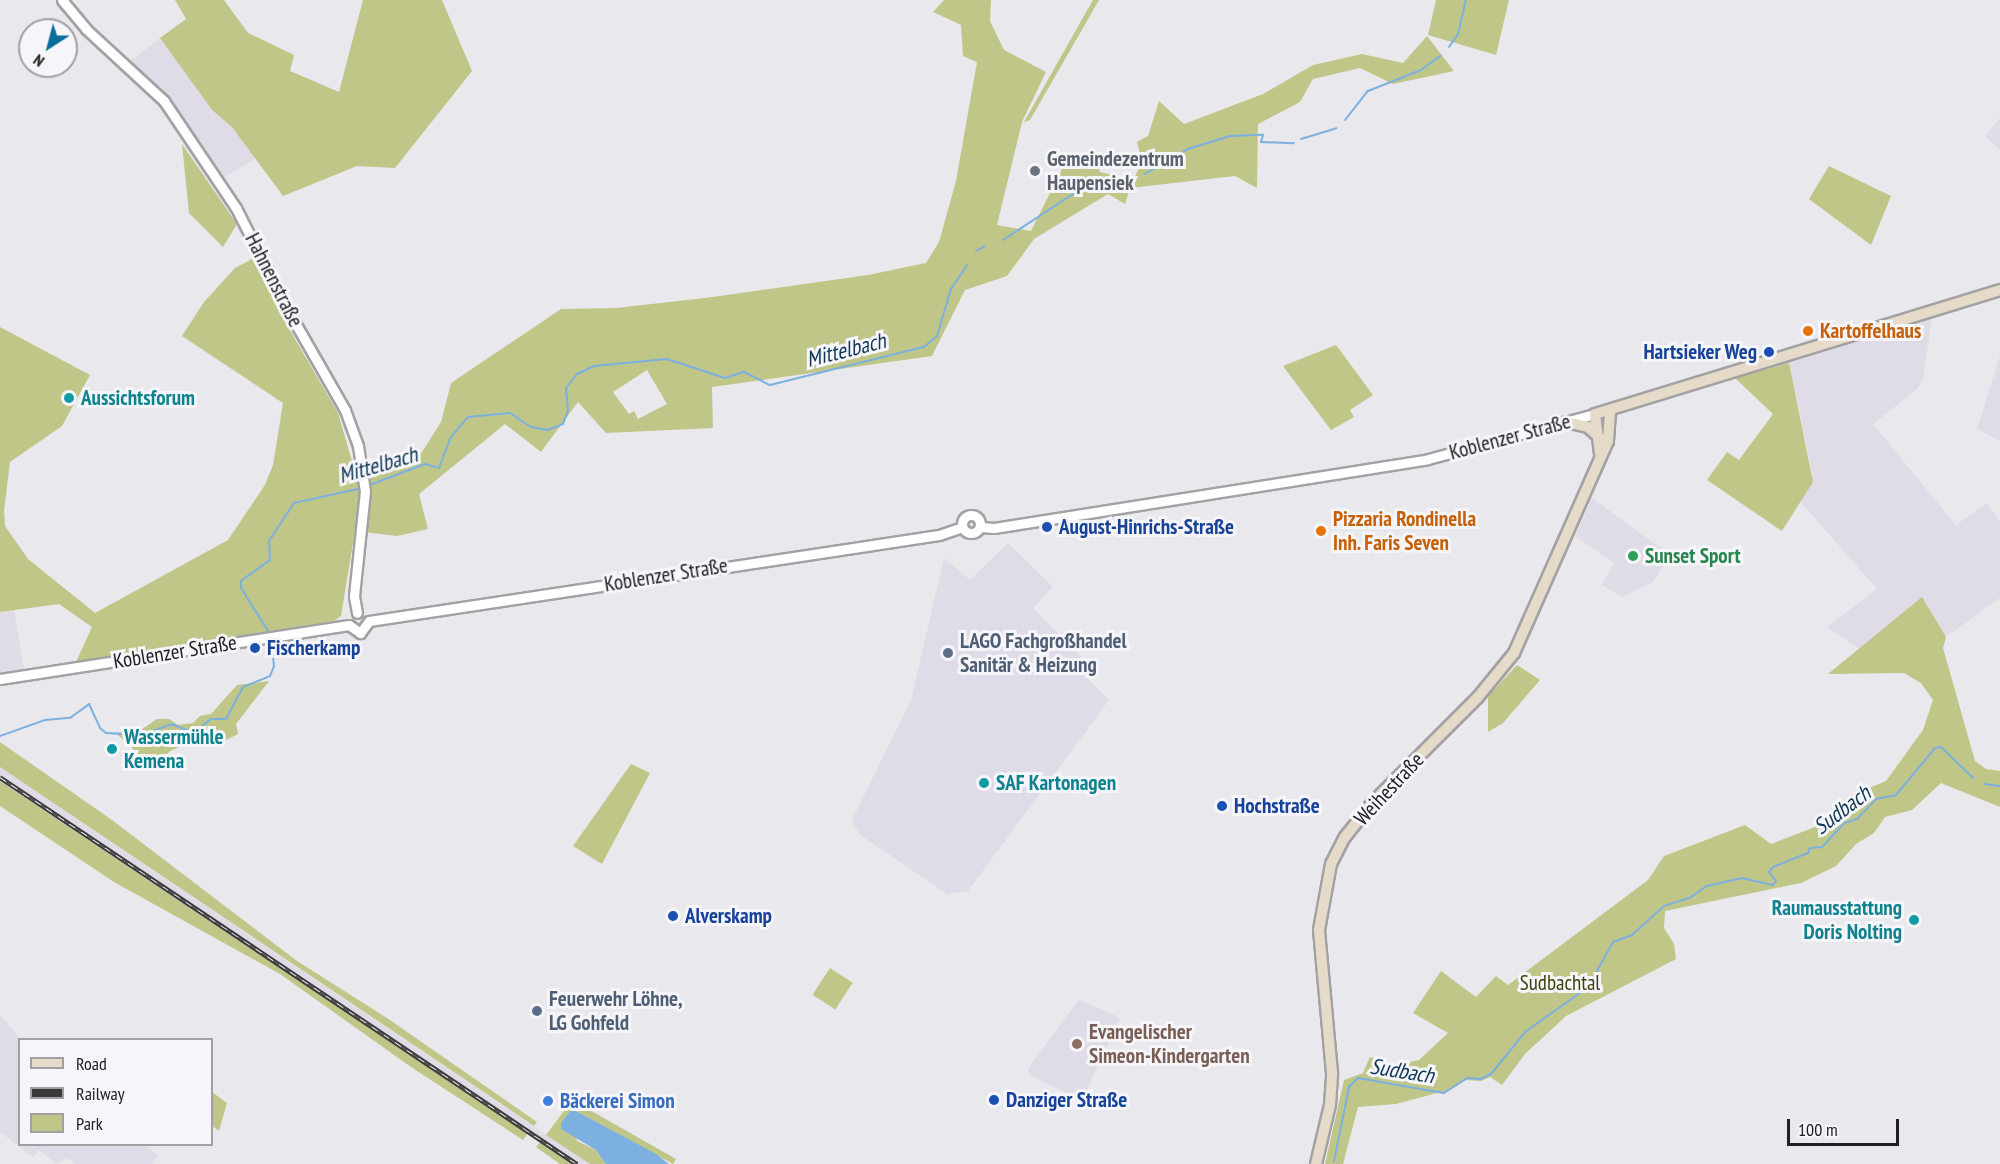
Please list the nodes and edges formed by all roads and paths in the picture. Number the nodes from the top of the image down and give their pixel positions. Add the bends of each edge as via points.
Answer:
1 (62, 0) edge
2 (2000, 290) edge
3 (1610, 410) junction
4 (1595, 414) junction
5 (1566, 422) junction
6 (1600, 438) junction
7 (1601, 457) junction
8 (980, 524) junction
9 (962, 527) junction
10 (357, 613) junction
11 (369, 621) junction
12 (349, 624) junction
13 (0, 679) edge
14 (1316, 1164) edge

1 - 10 street, Hahnenstraße via 86,29 164,101 236,208 286,307 345,410 358,446 365,487 354,596
2 - 3 main road, Koblenzer Straße
3 - 4 main road, Koblenzer Straße
3 - 7 main road, Weihestraße via 1612,428
4 - 5 street, Koblenzer Straße
4 - 6 main road, Weihestraße
5 - 6 main road via 1588,427
5 - 8 street, Koblenzer Straße via 1428,459 1006,525
6 - 7 main road, Weihestraße
7 - 14 main road, Weihestraße via 1514,653 1478,697 1373,802 1331,864 1319,930 1332,1073 1330,1105
8 - 9 street, Koblenzer Straße via 971,533
8 - 9 street via 975,515 966,516
9 - 11 street, Koblenzer Straße via 939,535
10 - 11 street
10 - 12 street
11 - 12 street, Koblenzer Straße via 360,633
12 - 13 street, Koblenzer Straße

